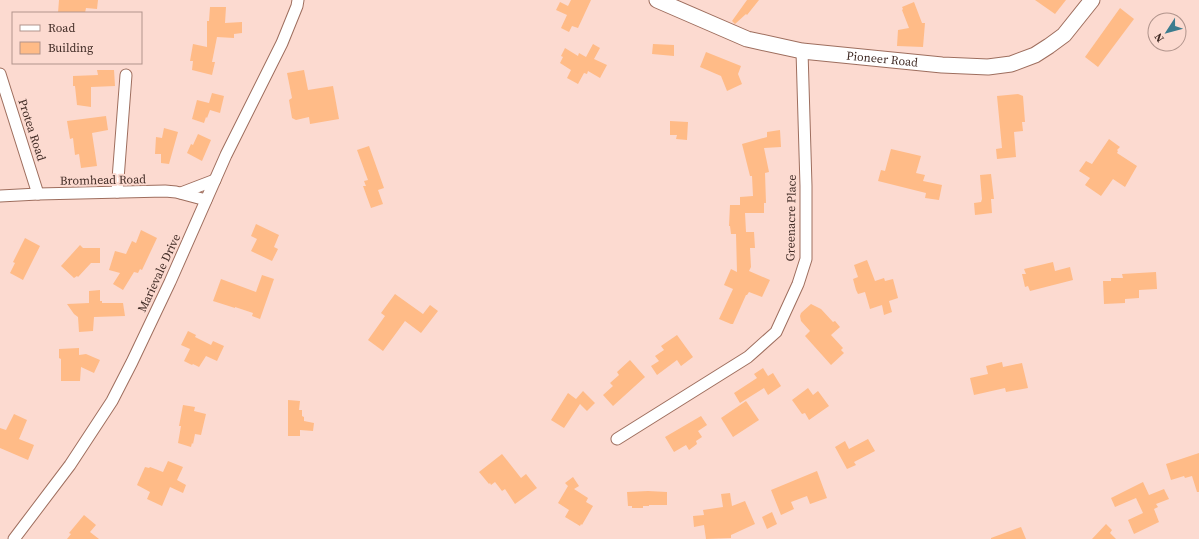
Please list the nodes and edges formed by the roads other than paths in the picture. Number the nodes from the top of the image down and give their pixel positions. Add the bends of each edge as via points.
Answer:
1 (298, 0) edge
2 (657, 0) edge
3 (1092, 0) edge
4 (802, 51) junction
5 (0, 74) edge
6 (126, 75) dead end
7 (215, 180) junction
8 (117, 192) junction
9 (181, 193) junction
10 (38, 194) junction
11 (0, 196) edge
12 (206, 200) junction
13 (617, 439) dead end
14 (14, 539) edge

1 - 7 street, Marievale Drive via 282,44
2 - 4 main road, Pioneer Road via 747,39
3 - 4 main road, Pioneer Road via 1064,35 1035,55 1011,64 988,67 942,65
4 - 13 street, Greenacre Place via 806,260 776,332 748,357
5 - 10 street, Protea Road
6 - 8 street
7 - 9 street
7 - 12 street, Marievale Drive
8 - 9 street, Bromhead Road
8 - 10 street, Bromhead Road
9 - 12 street, Bromhead Road
10 - 11 street, Bromhead Road
12 - 14 street, Marievale Drive via 170,282 112,401 70,465

